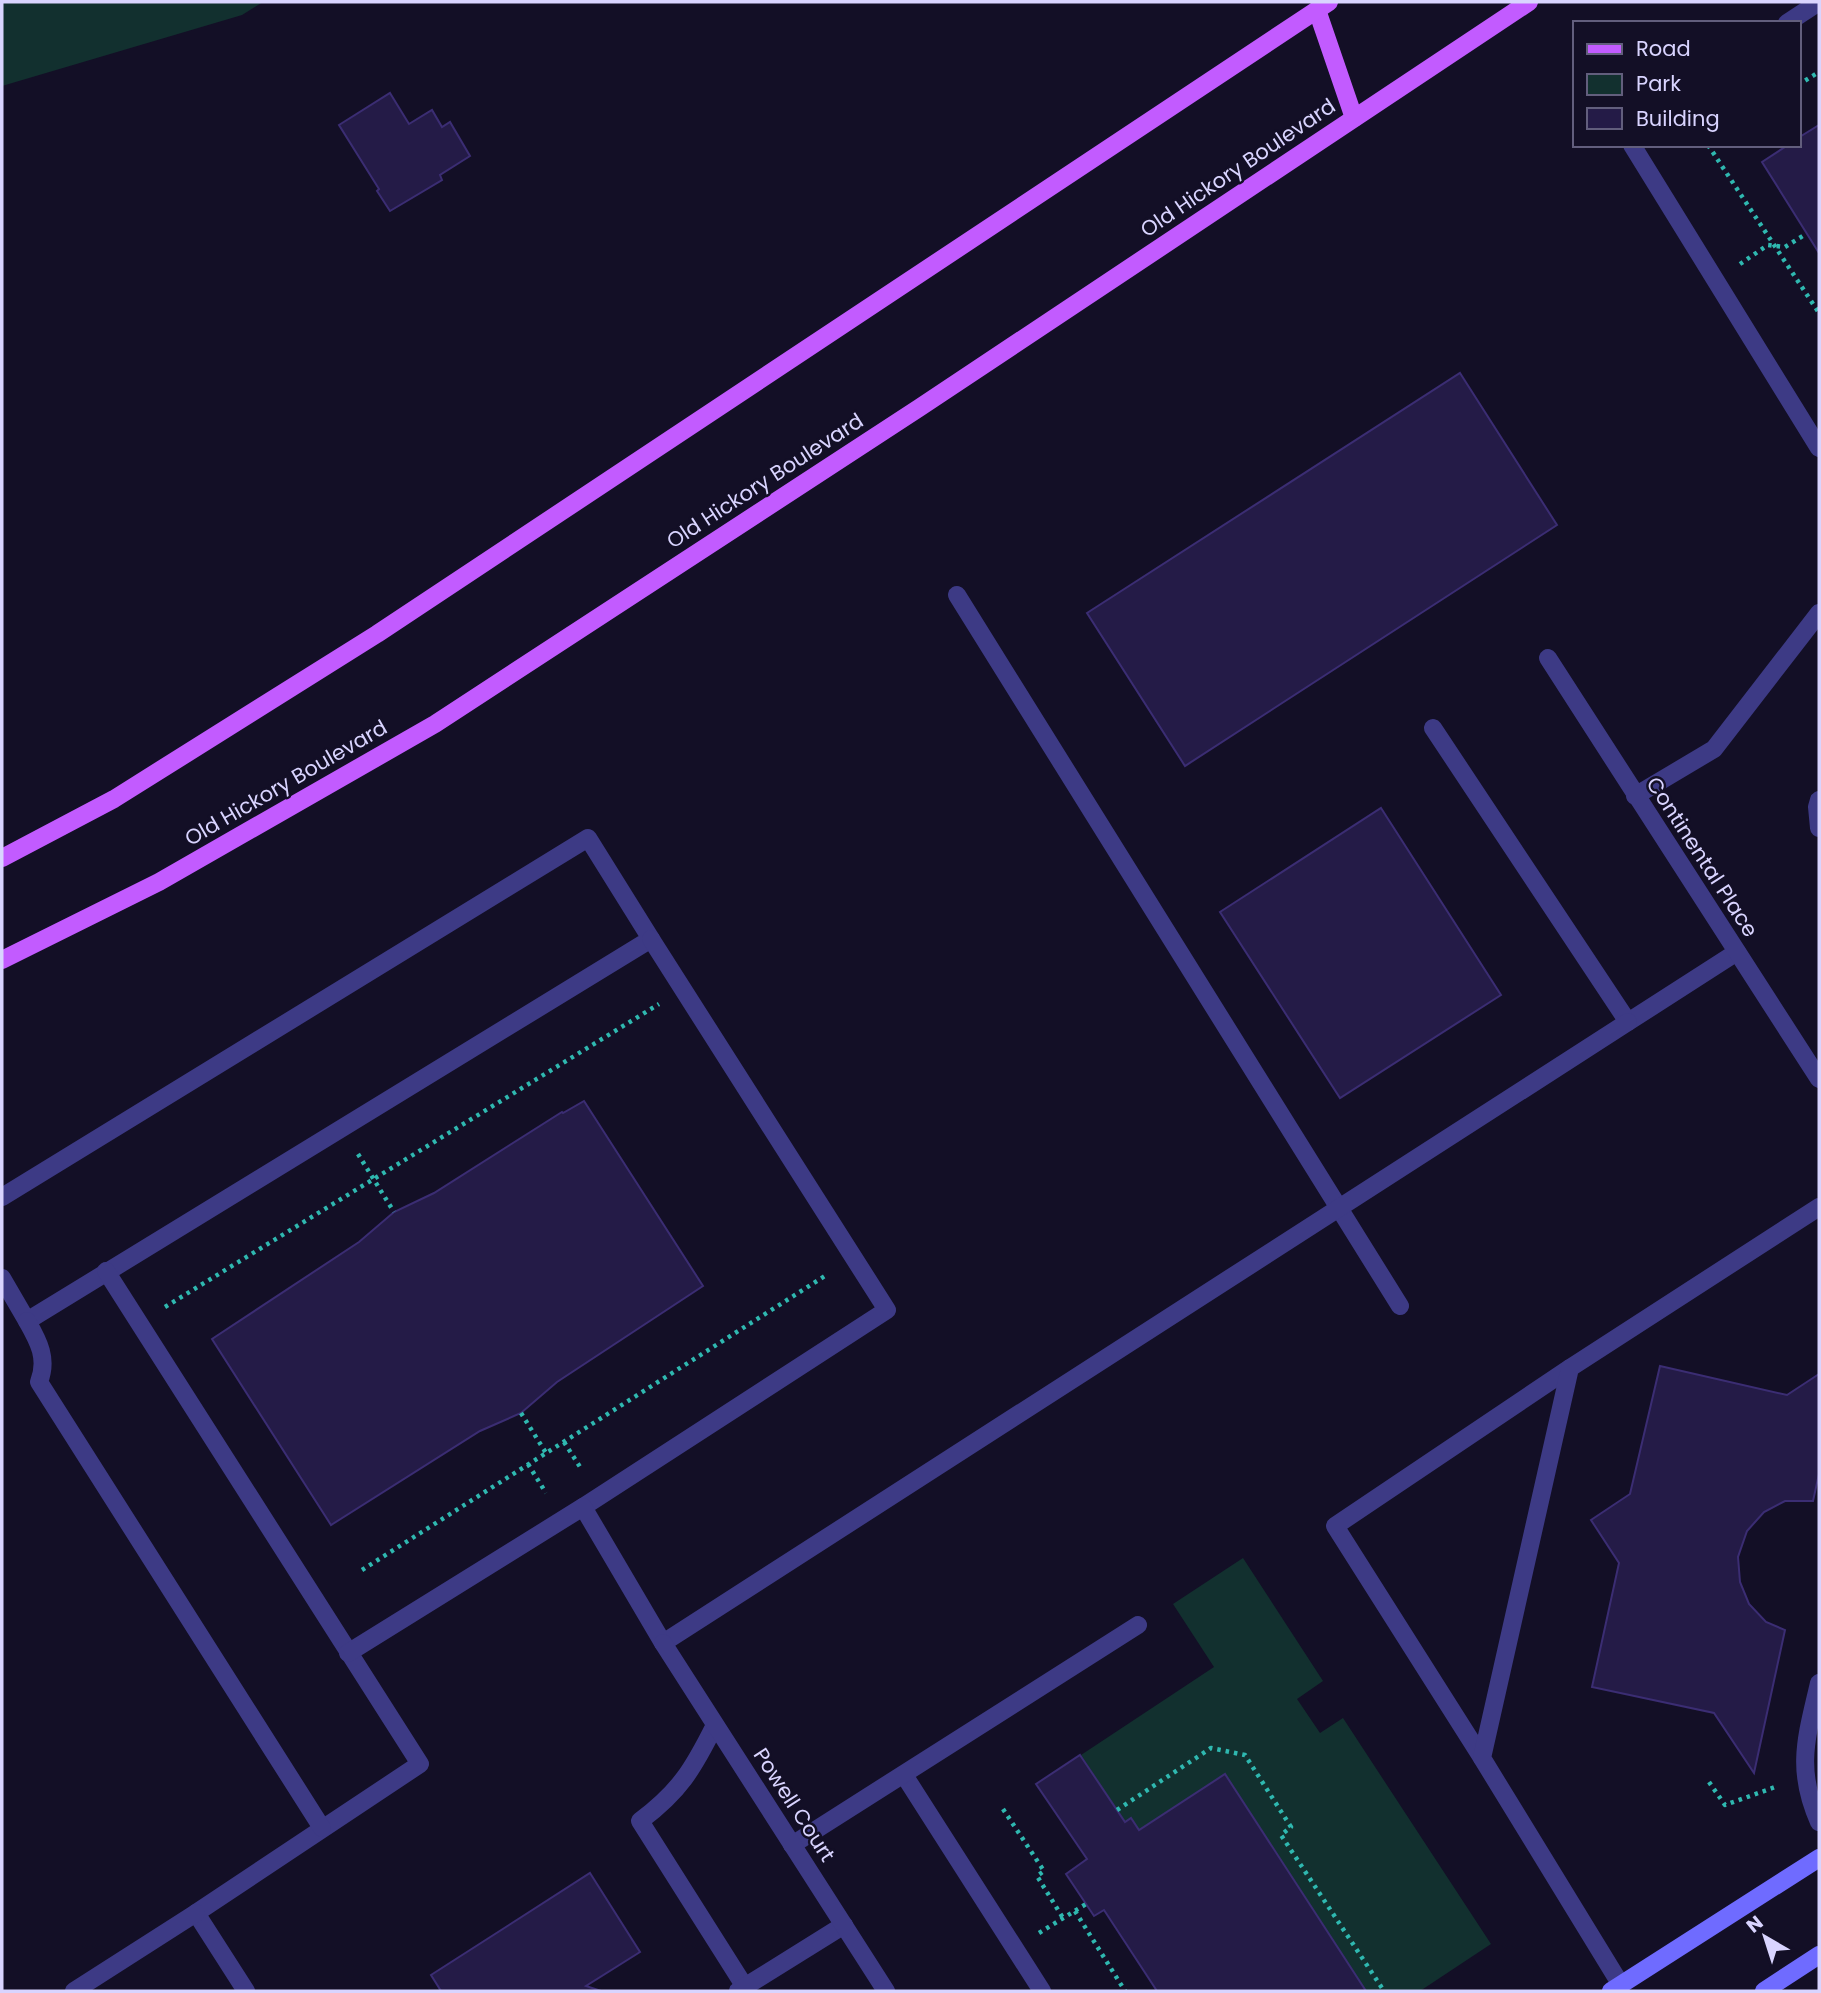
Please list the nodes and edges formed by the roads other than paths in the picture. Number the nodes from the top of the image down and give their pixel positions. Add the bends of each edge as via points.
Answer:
1 (1529, 2) edge
2 (1819, 2) edge
3 (1323, 6) edge
4 (1790, 21) edge
5 (1354, 118) junction
6 (1633, 147) edge
7 (1819, 448) edge
8 (957, 595) dead end
9 (1819, 613) edge
10 (1548, 658) dead end
11 (1433, 728) dead end
12 (1635, 796) junction
13 (1819, 800) edge
14 (1819, 828) edge
15 (2, 858) edge
16 (651, 939) junction
17 (1737, 952) junction
18 (2, 960) edge
19 (1628, 1022) junction
20 (1819, 1079) edge
21 (2, 1197) edge
22 (1339, 1207) junction
23 (1819, 1207) edge
24 (106, 1271) junction
25 (2, 1278) edge
26 (1401, 1306) dead end
27 (27, 1321) junction
28 (1570, 1368) junction
29 (583, 1507) junction
30 (1138, 1626) dead end
31 (663, 1643) junction
32 (348, 1653) junction
33 (1819, 1683) edge
34 (715, 1725) junction
35 (1482, 1758) junction
36 (904, 1775) junction
37 (1819, 1822) edge
38 (322, 1828) junction
39 (792, 1845) junction
40 (1819, 1858) edge
41 (196, 1913) junction
42 (844, 1925) junction
43 (1819, 1955) edge
44 (1616, 1988) edge
45 (742, 1989) edge
46 (74, 1991) edge
47 (246, 1991) edge
48 (886, 1991) edge
49 (1042, 1991) edge
50 (1764, 1991) edge

1 - 5 main road, Old Hickory Boulevard
2 - 4 street
3 - 5 main road
3 - 15 main road via 377,634 114,799
5 - 18 main road, Old Hickory Boulevard via 435,724 159,882
6 - 7 street
8 - 22 street
9 - 12 street via 1714,749
10 - 12 street, Continental Place
11 - 19 street
12 - 17 street, Continental Place
13 - 14 street
16 - 21 street via 588,838
16 - 24 street
16 - 29 street via 887,1310
17 - 19 street
17 - 20 street, Continental Place
19 - 22 street
22 - 26 street
22 - 31 street
23 - 28 street
24 - 27 street
24 - 32 street
25 - 27 street
27 - 38 street via 43,1355 39,1382
28 - 35 street
28 - 35 street via 1335,1525
29 - 31 street, Powell Court
29 - 32 street
30 - 36 street
31 - 34 street, Powell Court
32 - 38 street via 420,1764
33 - 37 street via 1806,1742 1805,1776
34 - 39 street, Powell Court
34 - 45 street via 694,1768 677,1790 640,1821
35 - 44 street
36 - 39 street
36 - 49 street
38 - 41 street
39 - 42 street, Powell Court
40 - 44 main road
41 - 46 street
41 - 47 street
42 - 45 street
42 - 48 street, Powell Court
43 - 50 main road

